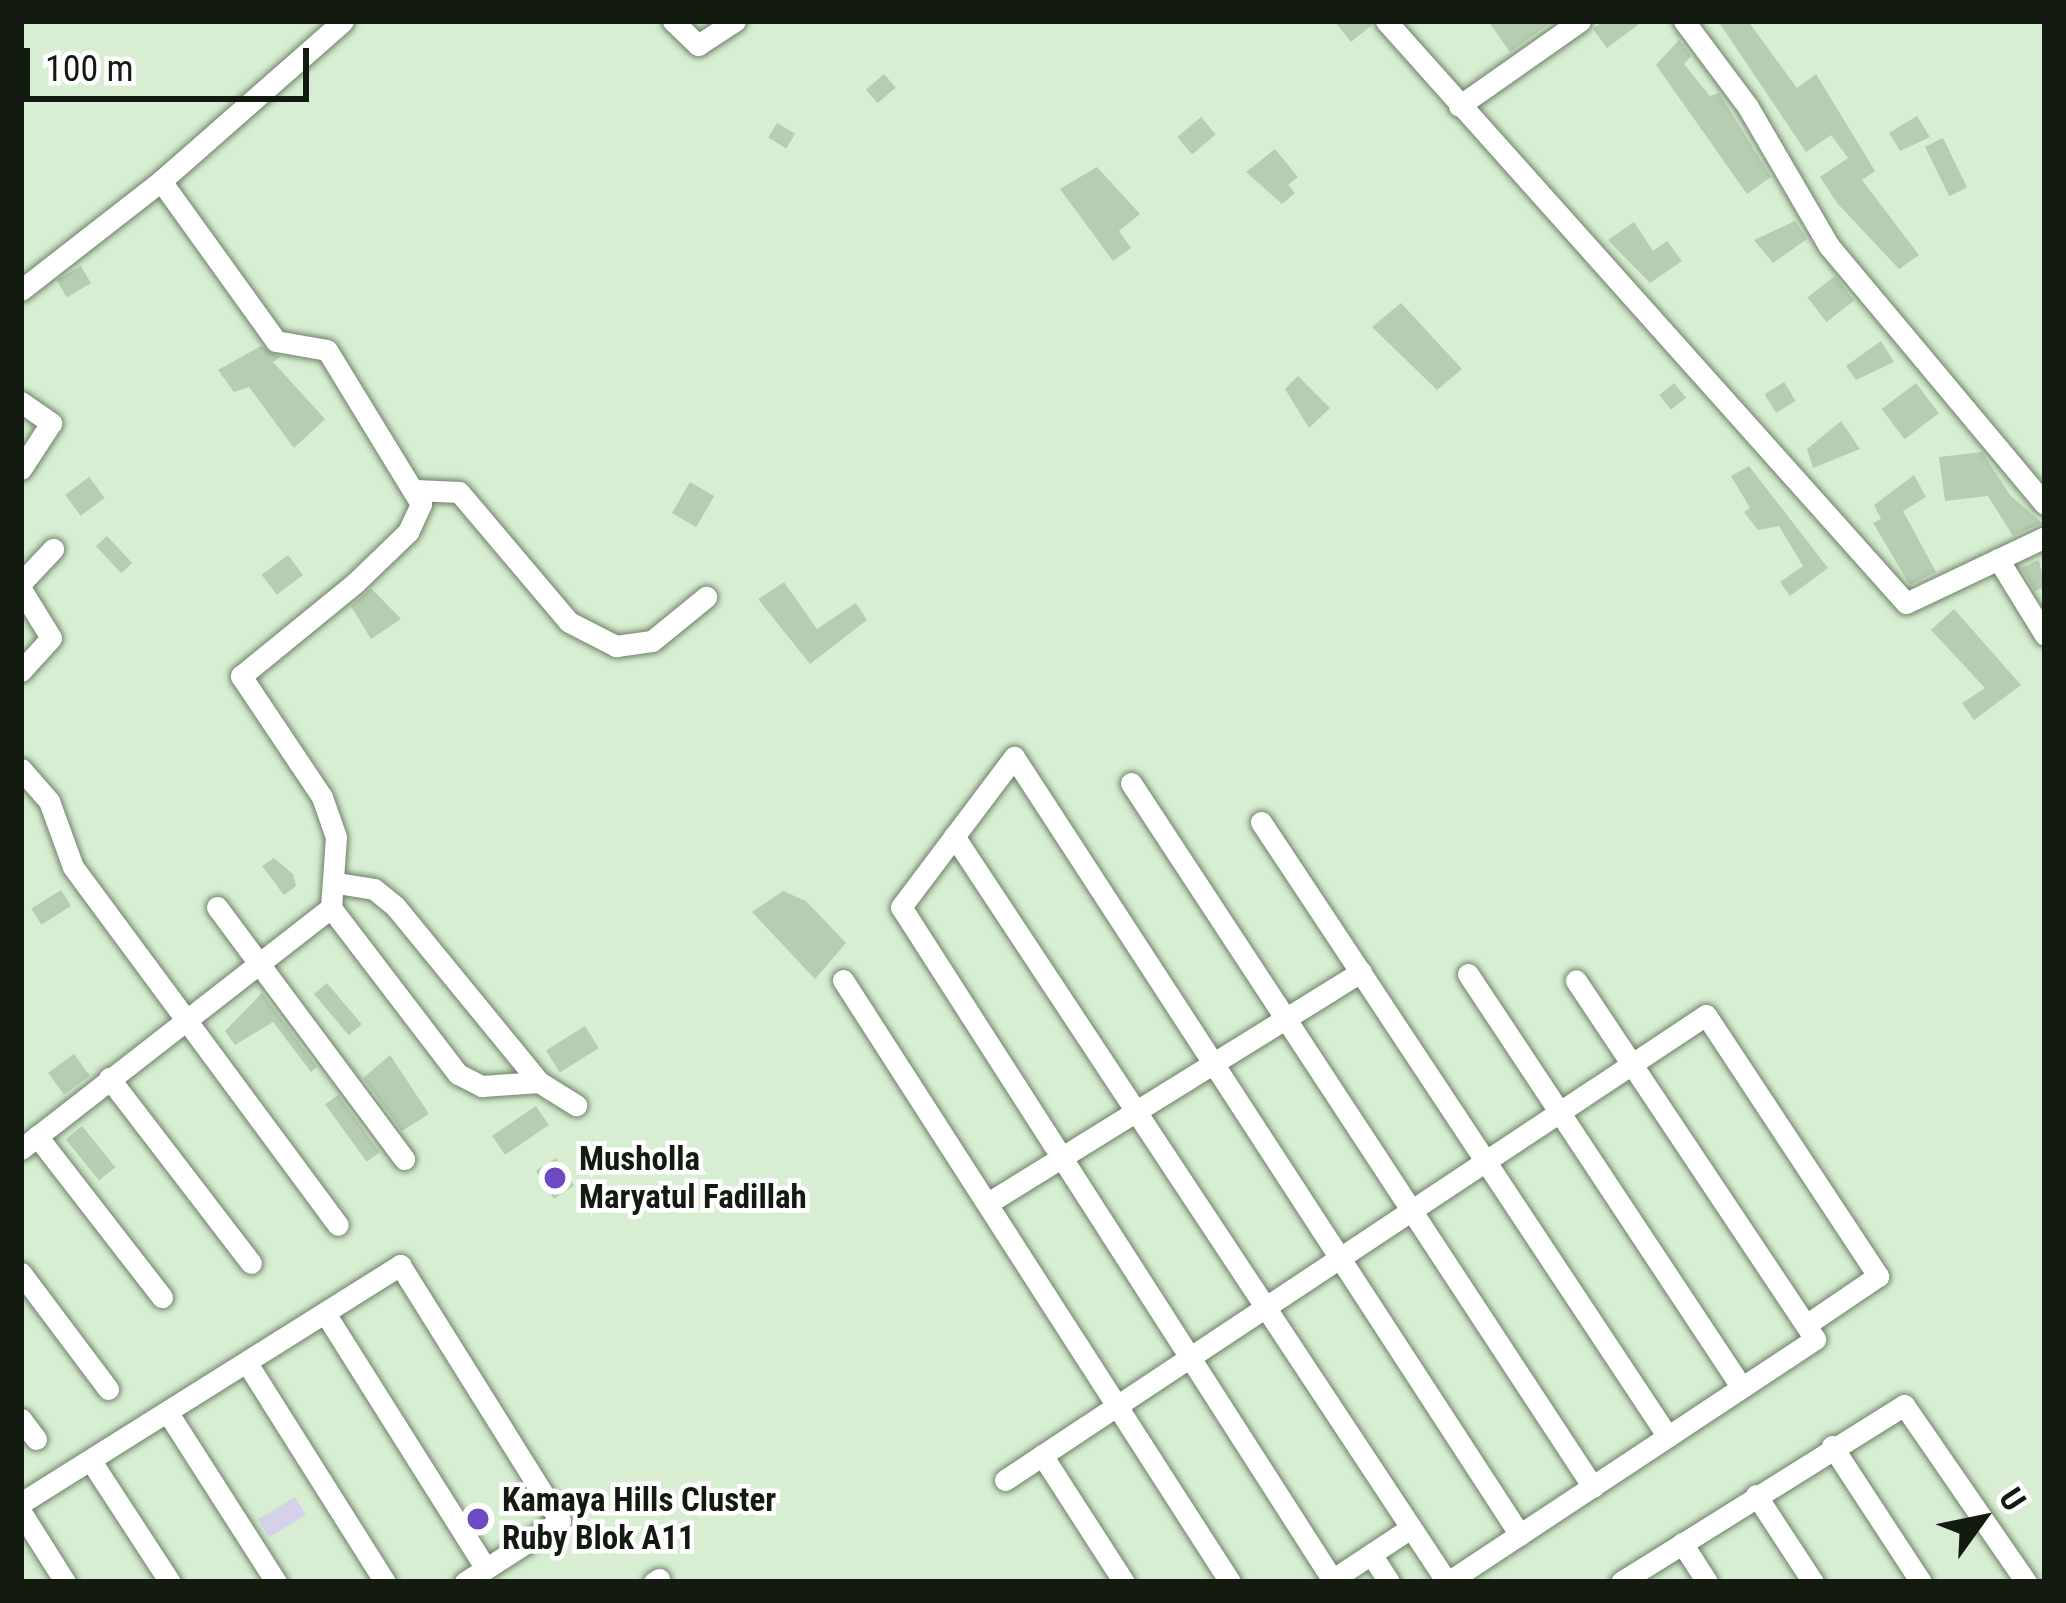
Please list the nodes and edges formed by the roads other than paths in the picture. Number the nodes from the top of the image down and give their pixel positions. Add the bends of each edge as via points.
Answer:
1 (343, 21) edge
2 (673, 21) edge
3 (735, 21) edge
4 (1386, 21) edge
5 (1580, 21) edge
6 (1686, 22) edge
7 (1459, 106) junction
8 (161, 181) junction
9 (21, 290) edge
10 (21, 402) edge
11 (21, 469) edge
12 (416, 490) junction
13 (2045, 504) edge
14 (2045, 537) edge
15 (53, 549) dead end
16 (1998, 559) junction
17 (21, 586) edge
18 (706, 597) dead end
19 (2045, 634) edge
20 (21, 671) edge
21 (21, 769) edge
22 (1131, 783) dead end
23 (1261, 822) dead end
24 (954, 836) junction
25 (337, 883) junction
26 (217, 907) dead end
27 (331, 908) junction
28 (257, 964) junction
29 (1360, 972) junction
30 (1468, 974) dead end
31 (843, 980) dead end
32 (1576, 980) dead end
33 (1286, 1019) junction
34 (185, 1020) junction
35 (1214, 1063) junction
36 (1632, 1064) junction
37 (109, 1078) junction
38 (539, 1082) junction
39 (576, 1105) dead end
40 (1135, 1112) junction
41 (1559, 1112) junction
42 (29, 1142) edge
43 (1062, 1157) junction
44 (404, 1159) dead end
45 (1486, 1161) junction
46 (988, 1203) junction
47 (1411, 1210) junction
48 (338, 1225) dead end
49 (1340, 1258) junction
50 (251, 1263) dead end
51 (21, 1273) edge
52 (162, 1297) dead end
53 (1264, 1308) junction
54 (325, 1313) junction
55 (1806, 1324) junction
56 (1185, 1360) junction
57 (247, 1363) junction
58 (1742, 1388) junction
59 (108, 1389) dead end
60 (1119, 1404) junction
61 (168, 1413) junction
62 (21, 1419) edge
63 (1668, 1437) junction
64 (36, 1439) dead end
65 (1832, 1446) junction
66 (1042, 1456) junction
67 (91, 1461) junction
68 (1005, 1480) dead end
69 (1593, 1487) junction
70 (1756, 1495) junction
71 (21, 1503) edge
72 (21, 1512) edge
73 (1409, 1529) junction
74 (1520, 1534) junction
75 (1682, 1543) junction
76 (1371, 1554) junction
77 (486, 1569) junction
78 (1331, 1581) edge
79 (65, 1582) edge
80 (170, 1582) edge
81 (276, 1582) edge
82 (385, 1582) edge
83 (465, 1582) edge
84 (1124, 1582) edge
85 (1230, 1582) edge
86 (1389, 1582) edge
87 (1448, 1582) edge
88 (1622, 1582) edge
89 (1707, 1582) edge
90 (1813, 1582) edge
91 (1921, 1582) edge
92 (2026, 1582) edge

1 - 8 street
2 - 3 street via 698,45
4 - 7 street
5 - 7 street
6 - 13 street via 1748,107 1829,246
7 - 16 street via 1906,602 1925,600
8 - 9 street
8 - 12 street via 276,340 327,350
10 - 11 street via 50,423
12 - 18 street via 459,492 569,622 616,646 652,641
12 - 25 street via 421,504 408,532 241,676 322,797 336,837
14 - 16 street
15 - 17 street
16 - 19 street
17 - 20 street via 51,638
21 - 34 street via 49,801 73,867
22 - 33 street
23 - 29 street
24 - 35 street via 1014,757
24 - 40 street
24 - 43 street via 901,908
25 - 27 street
25 - 38 street via 374,889 395,906
26 - 28 street
27 - 28 street
27 - 38 street via 458,1074 482,1086
28 - 34 street
28 - 44 street
29 - 33 street
29 - 45 street
30 - 41 street
31 - 46 street
32 - 36 street
33 - 35 street
33 - 47 street
34 - 37 street
34 - 48 street
35 - 40 street
35 - 49 street
36 - 41 street
36 - 55 street
36 - 55 street via 1706,1015 1878,1276
37 - 42 street
37 - 50 street
38 - 39 street
40 - 43 street
40 - 53 street
41 - 45 street
41 - 58 street
42 - 52 street
43 - 46 street
43 - 56 street
45 - 47 street
45 - 63 street
46 - 60 street
47 - 49 street
47 - 69 street
49 - 53 street
49 - 74 street
51 - 59 street
53 - 56 street
53 - 73 street
54 - 57 street
54 - 77 street
54 - 77 street via 400,1265 412,1284 560,1521
55 - 58 street via 1815,1339
56 - 60 street
56 - 78 street
57 - 61 street
57 - 82 street
58 - 63 street
60 - 66 street
60 - 85 street
61 - 67 street
61 - 81 street
62 - 64 street
63 - 69 street
65 - 70 street
65 - 91 street
65 - 92 street via 1892,1408 1913,1409
66 - 68 street
66 - 84 street
67 - 71 street
67 - 80 street
69 - 74 street
70 - 75 street
70 - 90 street
72 - 79 street
73 - 76 street
73 - 87 street
74 - 87 street
75 - 88 street
75 - 89 street
76 - 78 street
76 - 86 street
77 - 83 street

